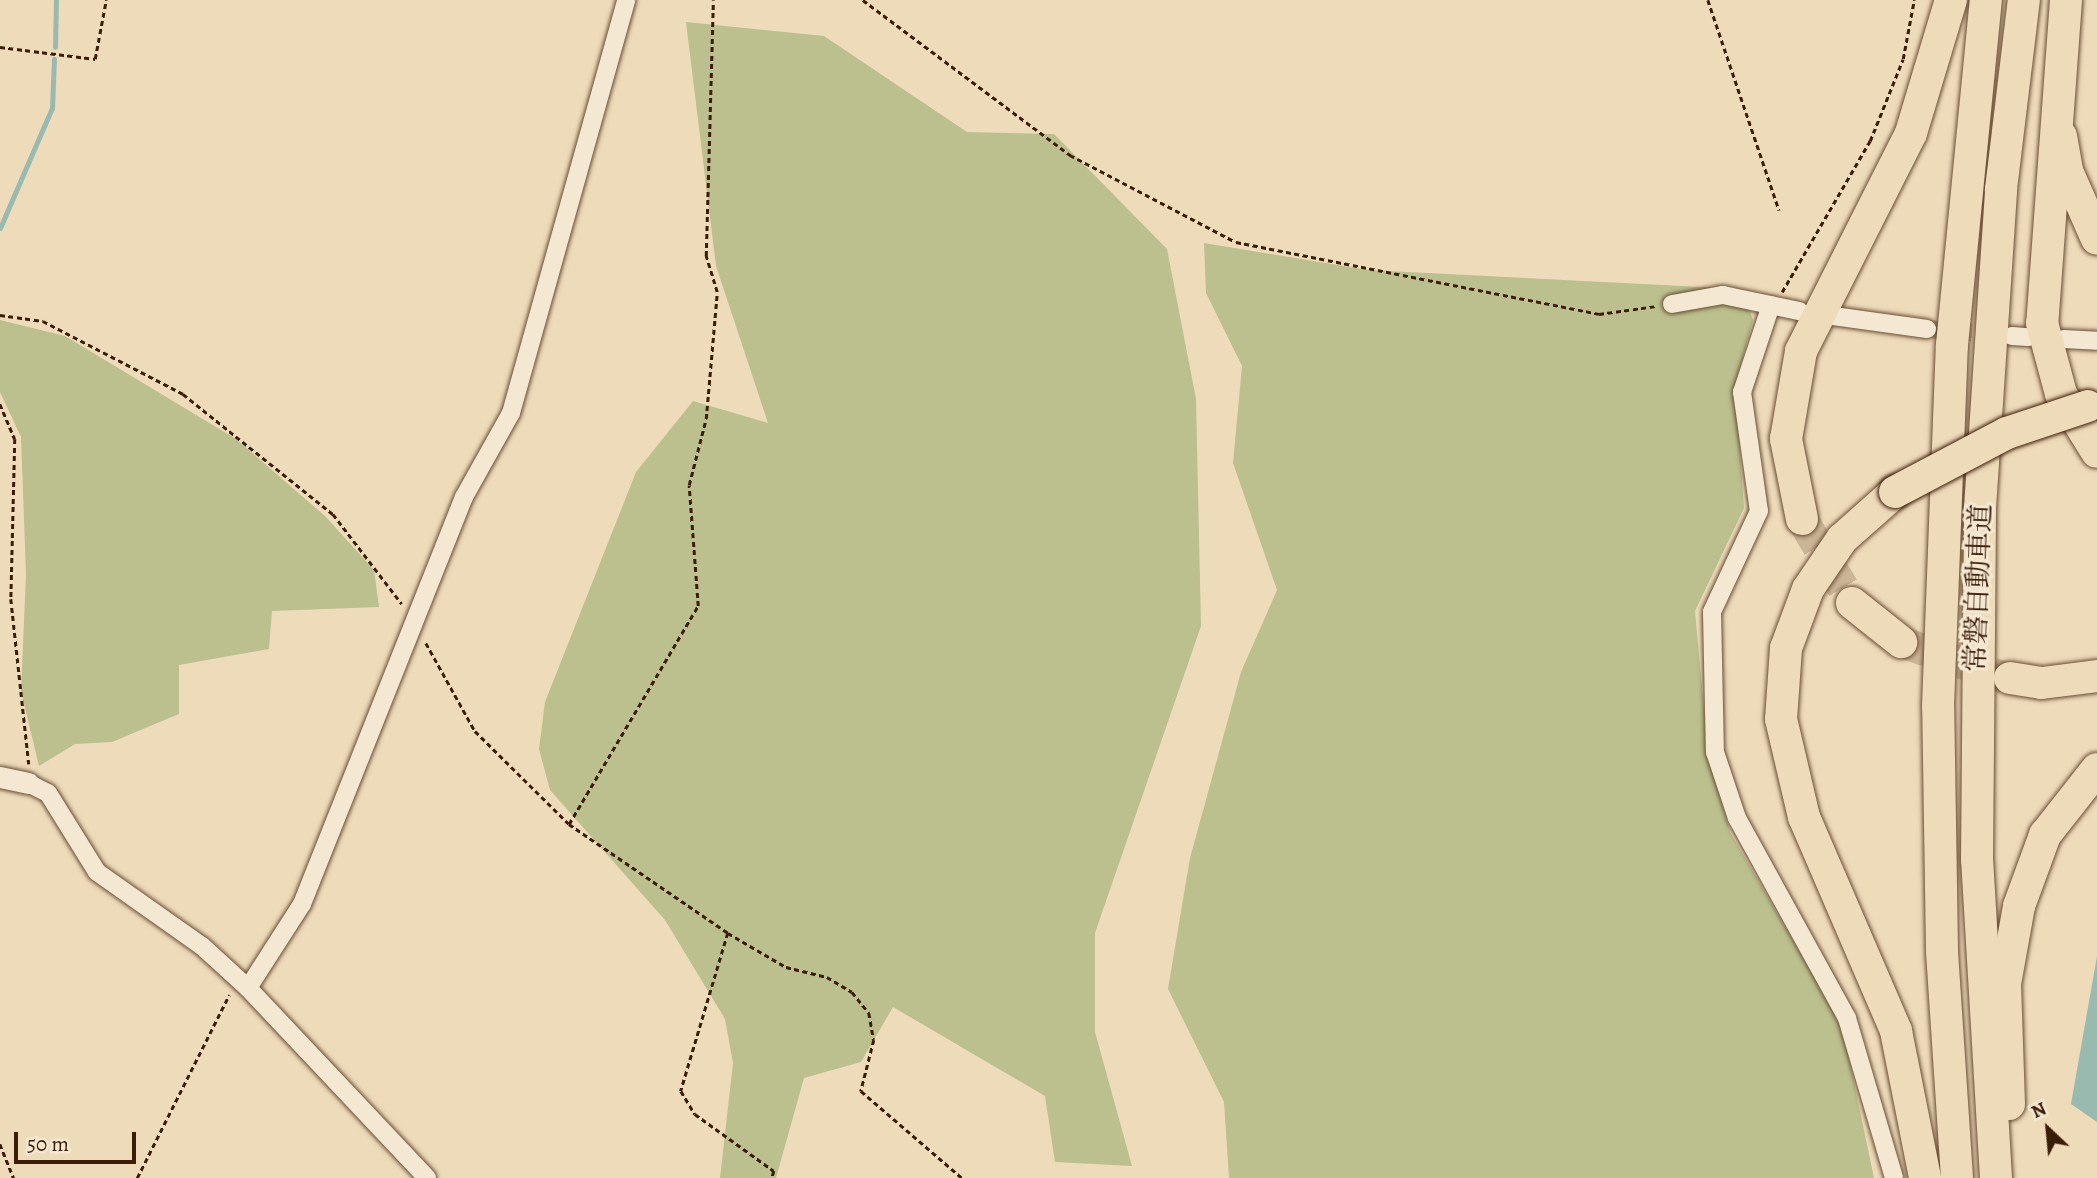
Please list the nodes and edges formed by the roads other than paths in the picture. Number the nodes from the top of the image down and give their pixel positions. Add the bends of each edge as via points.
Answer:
1 (626, 0) edge
2 (1951, 0) edge
3 (1986, 0) edge
4 (2024, 0) edge
5 (2066, 0) edge
6 (2057, 93) junction
7 (2097, 239) edge
8 (1672, 304) road end
9 (1771, 305) junction
10 (1800, 311) dead end
11 (1826, 316) dead end
12 (1927, 329) tunnel mouth
13 (2064, 339) dead end
14 (2097, 341) edge
15 (2093, 405) edge
16 (2097, 452) edge
17 (1802, 519) tunnel mouth
18 (1852, 603) tunnel mouth
19 (1901, 642) tunnel mouth
20 (2097, 676) edge
21 (2010, 678) tunnel mouth
22 (2097, 769) edge
23 (0, 777) edge
24 (28, 783) joint
25 (242, 984) junction
26 (427, 1178) edge
27 (1894, 1178) edge
28 (1924, 1178) edge
29 (1957, 1178) edge
30 (1996, 1178) edge
31 (2013, 1178) edge

1 - 25 street via 511,413 464,497 302,904
2 - 17 highway via 1911,132 1801,351 1786,439
3 - 29 highway, 常磐自動車道 via 1952,345 1938,706 1942,963
4 - 30 highway, 常磐自動車道 via 2001,189 1980,508 1977,860
5 - 6 highway
6 - 7 highway via 2067,170
6 - 16 highway via 2042,323 2062,394
8 - 9 street via 1723,295
9 - 10 street
9 - 27 street via 1742,392 1759,510 1712,612 1715,752 1737,818 1847,1018
11 - 12 street
13 - 14 street
15 - 28 highway, bridge via 2007,433 1895,492 1842,539 1808,589 1786,648 1781,719 1804,817 1896,1031
18 - 19 highway
20 - 21 highway via 2042,683
22 - 31 highway via 2045,835 2010,946 2006,1033
23 - 24 street
24 - 25 street via 48,793 97,872 202,946
25 - 26 street

